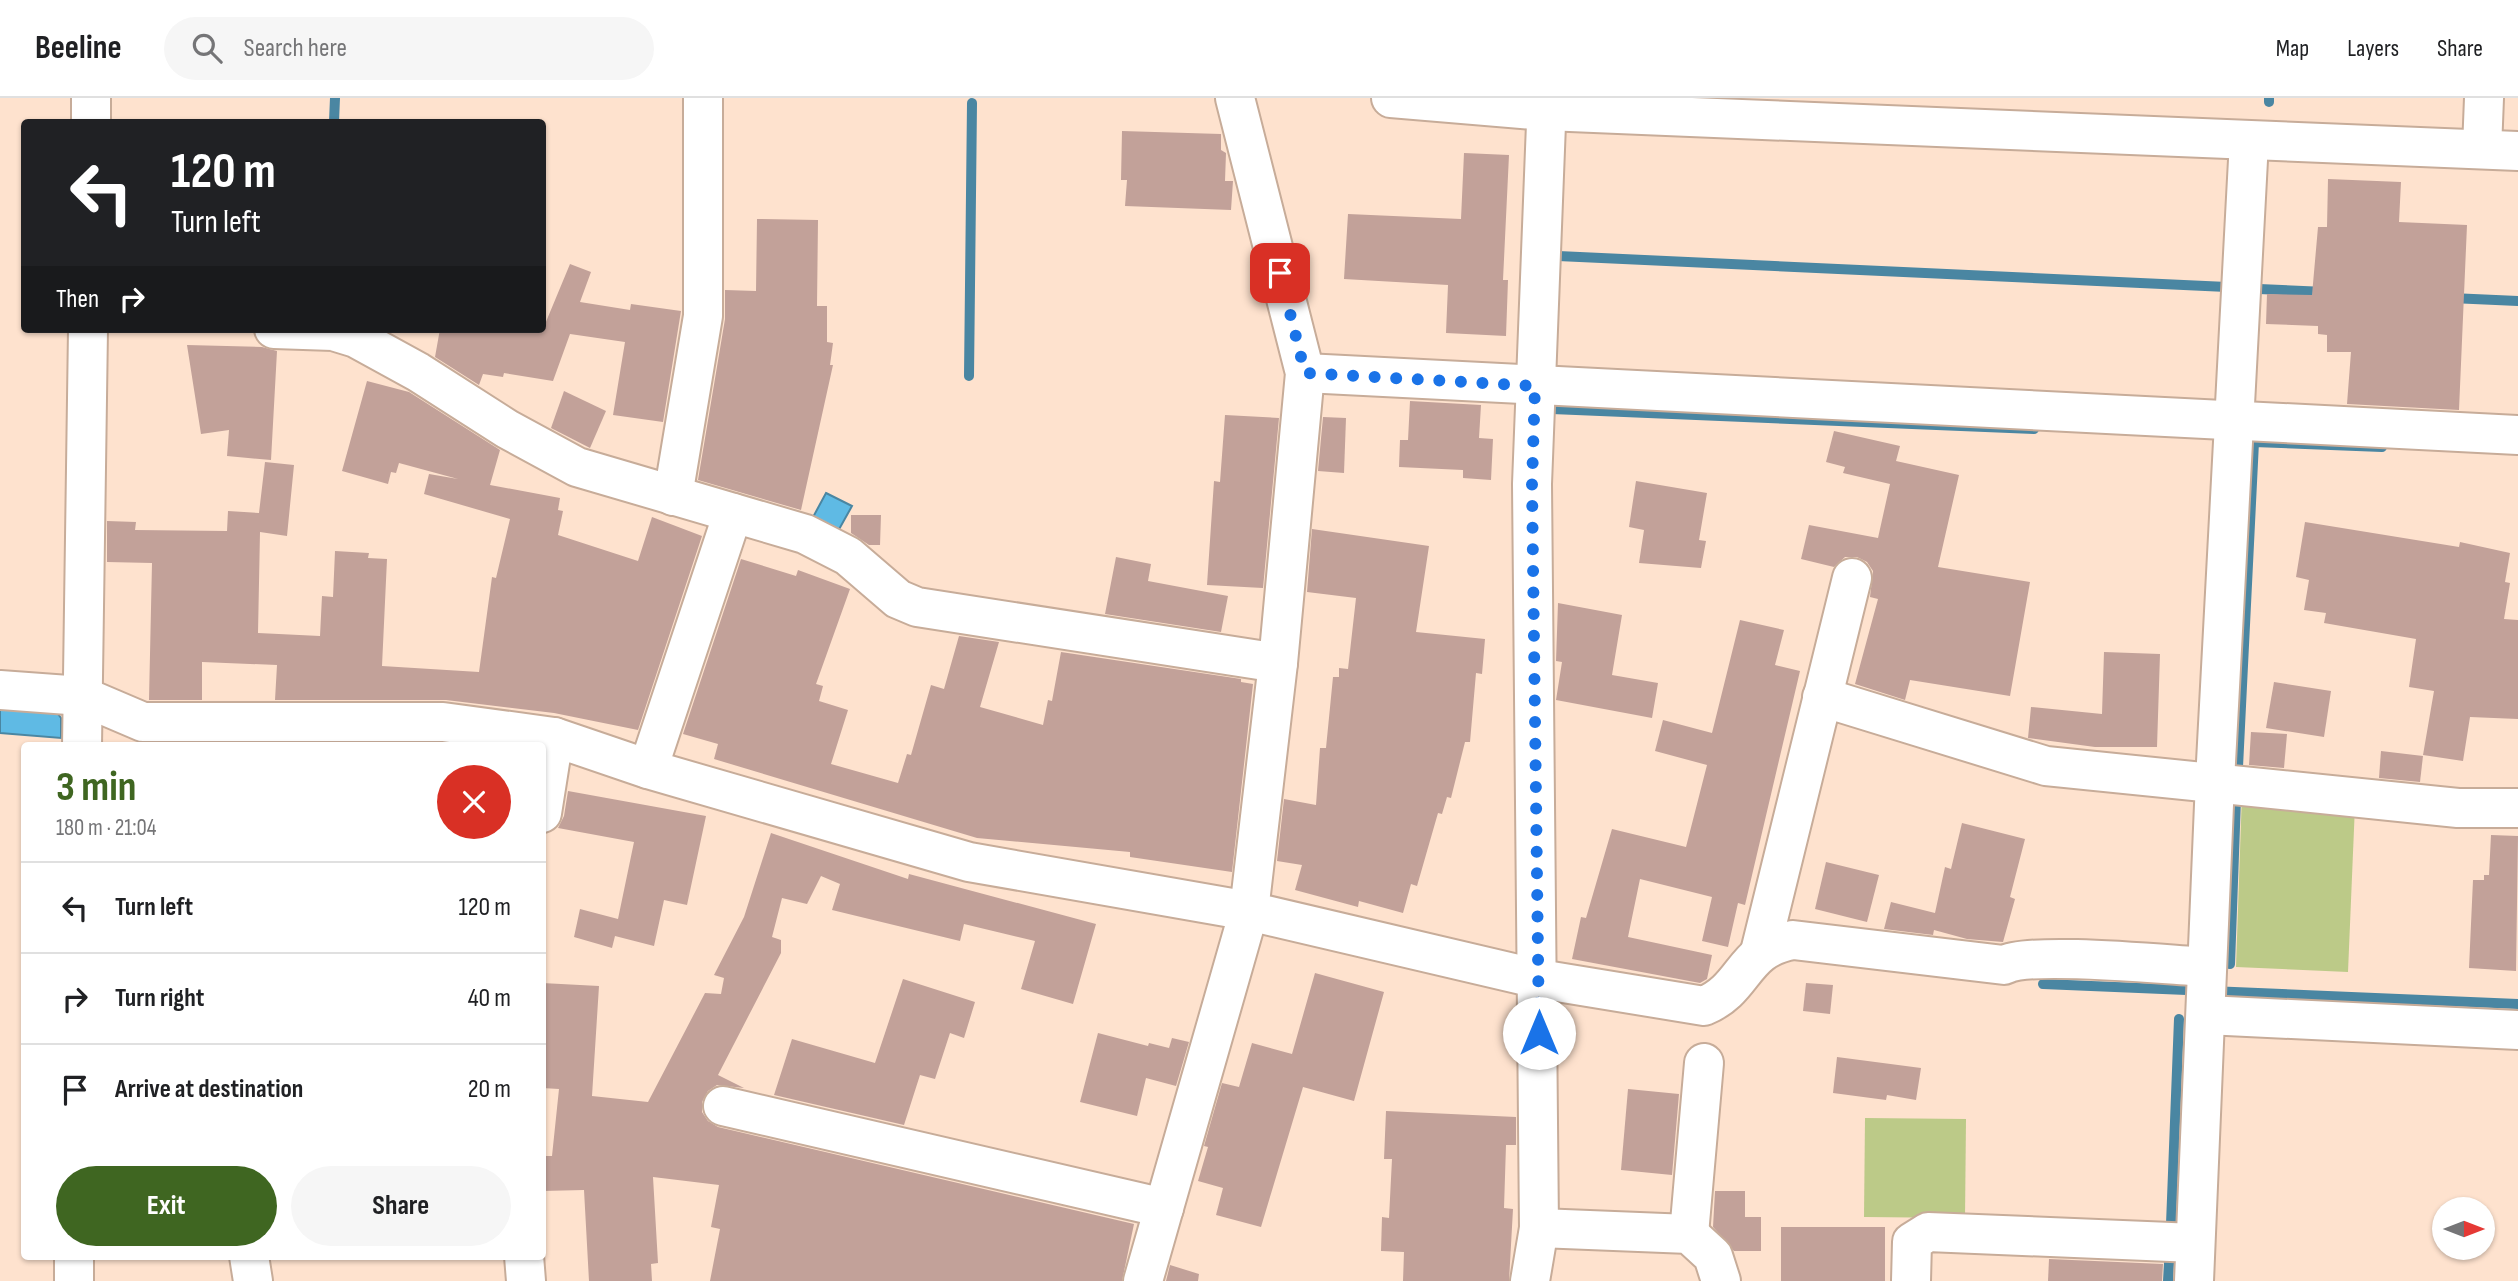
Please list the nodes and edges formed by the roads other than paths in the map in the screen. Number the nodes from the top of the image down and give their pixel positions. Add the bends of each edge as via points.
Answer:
1 (92, 98) edge
2 (703, 98) edge
3 (1235, 98) edge
4 (1391, 98) edge
5 (2484, 98) edge
6 (1546, 105) edge
7 (91, 119) edge
8 (2249, 141) junction
9 (2500, 150) edge
10 (88, 333) edge
11 (340, 333) edge
12 (1305, 373) junction
13 (1535, 386) junction
14 (2234, 421) junction
15 (2518, 436) edge
16 (673, 496) junction
17 (733, 513) junction
18 (1852, 578) dead end
19 (1278, 663) junction
20 (0, 690) edge
21 (82, 696) junction
22 (1822, 697) junction
23 (554, 737) junction
24 (82, 742) edge
25 (648, 769) junction
26 (2215, 781) junction
27 (546, 788) edge
28 (2518, 808) edge
29 (1249, 911) junction
30 (1760, 951) junction
31 (1539, 979) junction
32 (2207, 990) junction
33 (2518, 1030) edge
34 (1704, 1063) dead end
35 (723, 1107) dead end
36 (1164, 1208) junction
37 (1539, 1228) junction
38 (1689, 1234) junction
39 (2196, 1243) junction
40 (74, 1260) edge
41 (249, 1260) edge
42 (524, 1260) edge
43 (74, 1281) edge
44 (253, 1281) edge
45 (526, 1281) edge
46 (1143, 1281) edge
47 (1530, 1281) edge
48 (1721, 1281) edge
49 (1911, 1281) edge
50 (2194, 1281) edge

1 - 7 street
2 - 16 street via 703,316
3 - 12 street
4 - 6 street
5 - 9 street
6 - 8 street
6 - 13 street
8 - 9 street
8 - 14 street
10 - 21 street
11 - 16 street via 418,372 578,467
12 - 13 street
12 - 19 street
13 - 14 street
13 - 31 street via 1532,484
14 - 15 street
14 - 26 street
16 - 17 street
17 - 19 street via 805,534 848,556 898,599 917,607
17 - 25 street
18 - 22 street
19 - 29 street
20 - 21 street
21 - 23 street via 143,722 443,722
21 - 24 street
22 - 26 street via 2046,766
22 - 30 street
23 - 25 street
23 - 27 street
25 - 29 street via 969,862
26 - 28 street via 2458,808
26 - 32 street
29 - 31 street
29 - 36 street
30 - 31 street via 1722,998 1704,1006
30 - 32 street via 1793,940 2004,965 2013,960 2043,959
31 - 37 street
32 - 33 street
32 - 39 street
34 - 38 street
35 - 36 street
36 - 46 street
37 - 38 street
37 - 47 street
38 - 48 street via 1713,1256
39 - 49 street via 1928,1232 1912,1242
39 - 50 street
40 - 43 street
41 - 44 street
42 - 45 street

